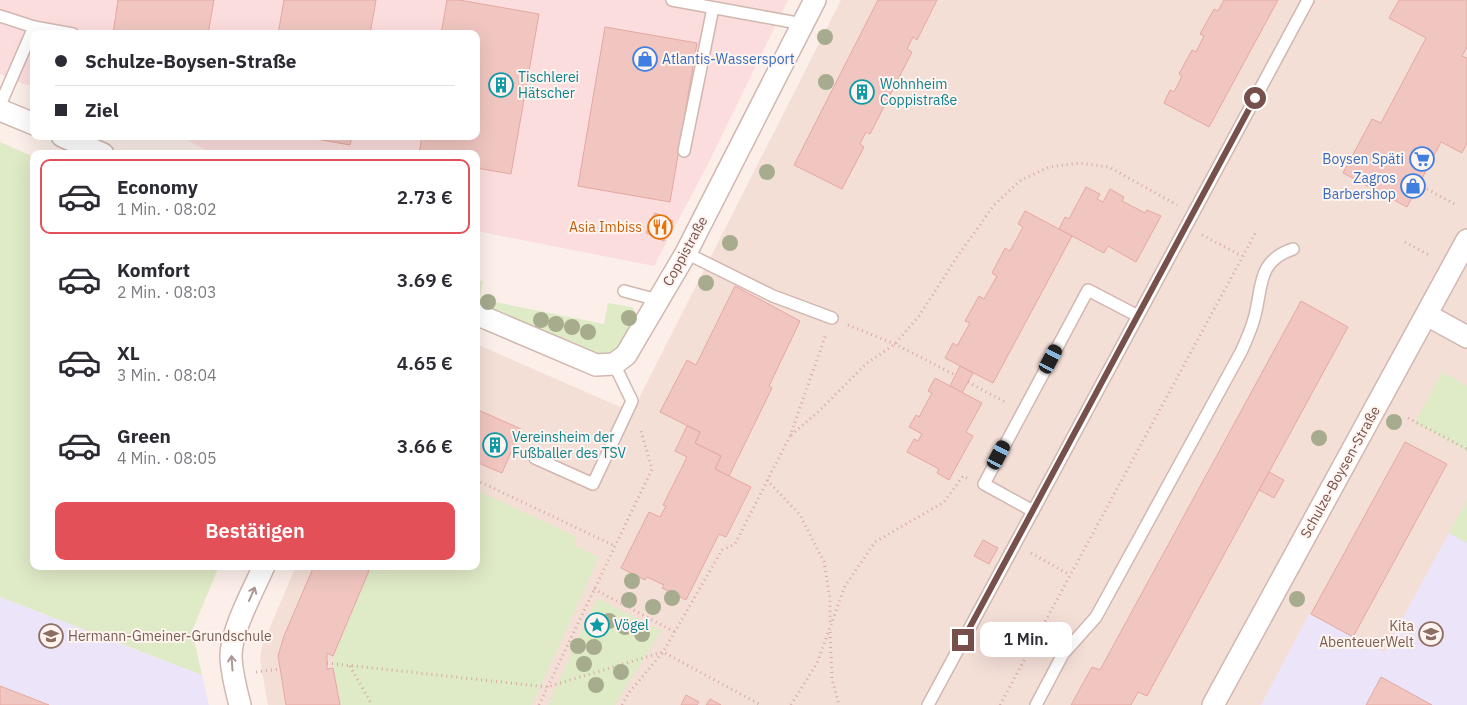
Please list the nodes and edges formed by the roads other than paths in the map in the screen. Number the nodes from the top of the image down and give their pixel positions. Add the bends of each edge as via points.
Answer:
1 (672, 0) edge
2 (815, 0) edge
3 (1308, 0) edge
4 (713, 8) junction
5 (0, 16) edge
6 (803, 24) junction
7 (34, 27) junction
8 (33, 30) edge
9 (51, 30) edge
10 (30, 36) edge
11 (0, 105) edge
12 (0, 110) edge
13 (30, 122) edge
14 (71, 140) edge
15 (94, 150) edge
16 (684, 151) dead end
17 (1467, 240) edge
18 (1293, 250) dead end
19 (686, 253) junction
20 (624, 291) dead end
21 (658, 300) junction
22 (1427, 315) junction
23 (480, 316) edge
24 (1138, 316) junction
25 (832, 318) road end
26 (1467, 337) edge
27 (614, 364) junction
28 (535, 458) dead end
29 (1033, 511) junction
30 (262, 570) edge
31 (240, 705) edge
32 (928, 705) edge
33 (1036, 705) edge
34 (1213, 705) edge

1 - 4 lane
2 - 6 street, Coppistraße
3 - 24 lane
4 - 6 lane
4 - 16 lane
5 - 7 lane
6 - 19 street, Coppistraße
7 - 8 lane
7 - 9 lane
10 - 11 lane
12 - 13 street
14 - 15 street
17 - 22 street, Schulze-Boysen-Straße
18 - 33 lane via 1280,253 1270,261 1264,273 1254,320 1241,352 1096,617 1063,654
19 - 21 street, Coppistraße
19 - 25 lane via 773,296
20 - 21 lane
21 - 27 street, Coppistraße via 626,355
22 - 26 street
22 - 34 street, Schulze-Boysen-Straße
23 - 27 street via 587,362 604,366
24 - 29 lane
24 - 29 lane via 1088,290 984,484
27 - 28 lane via 632,401 593,484
29 - 32 lane
31 -> 30 street via 231,657 233,639

